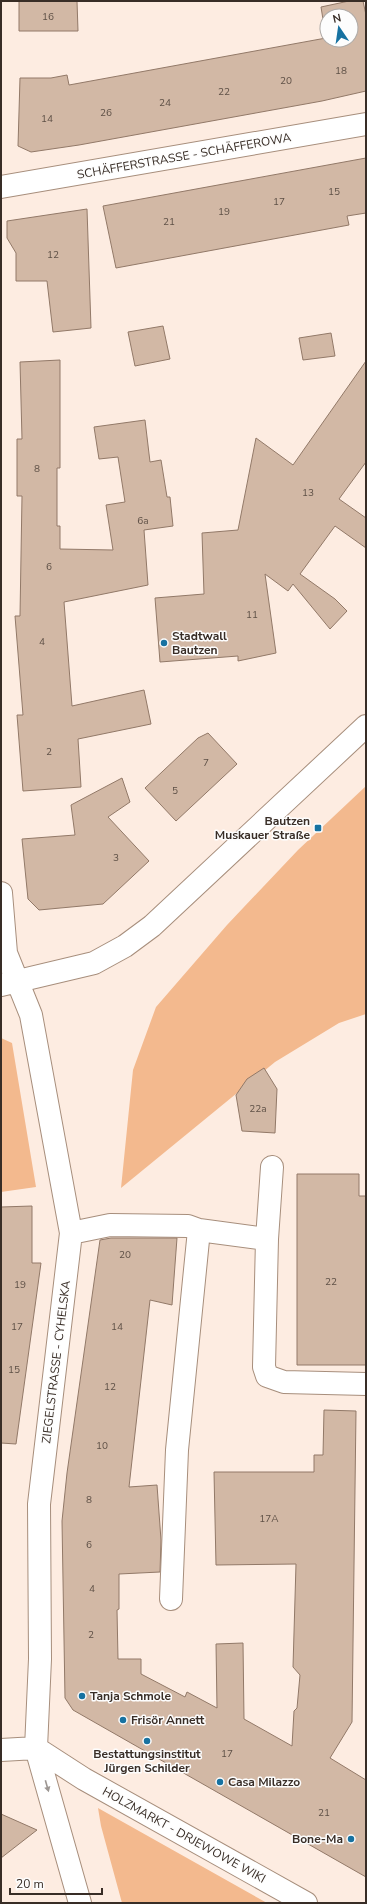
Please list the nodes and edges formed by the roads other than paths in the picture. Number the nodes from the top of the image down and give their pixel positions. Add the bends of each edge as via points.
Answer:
1 (366, 124) edge
2 (1, 187) edge
3 (366, 726) edge
4 (1, 893) edge
5 (10, 983) edge
6 (272, 1167) dead end
7 (199, 1230) junction
8 (71, 1233) junction
9 (267, 1239) junction
10 (366, 1384) edge
11 (171, 1599) dead end
12 (36, 1748) junction
13 (1, 1750) edge
14 (80, 1903) edge
15 (306, 1903) edge

1 - 2 street, SCHÄFFERSTRASSE - SCHÄFFEROWA
3 - 5 street via 152,926 125,946 94,962
4 - 5 street, ZIEGELSTRASSE - CYHELSKA
5 - 8 street, ZIEGELSTRASSE - CYHELSKA via 31,1015
6 - 9 street
7 - 8 street via 188,1226 110,1225
7 - 9 street
7 - 11 street via 177,1450
8 - 12 street, ZIEGELSTRASSE - CYHELSKA via 39,1504 40,1659
9 - 10 street via 264,1367 267,1376 284,1382
12 - 13 street
12 -> 14 street
12 - 15 street, HOLZMARKT - DRJEWOWE WIKI via 84,1779

